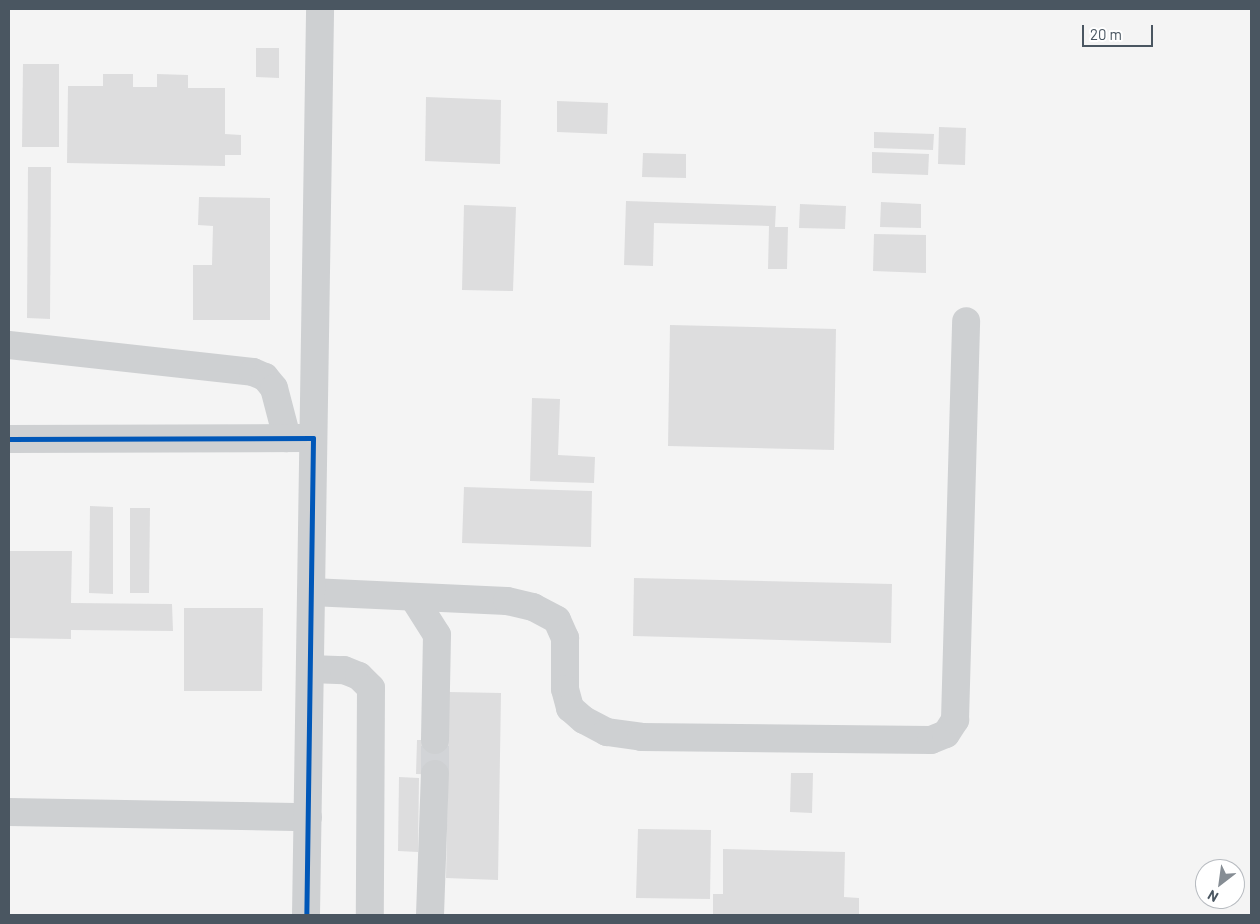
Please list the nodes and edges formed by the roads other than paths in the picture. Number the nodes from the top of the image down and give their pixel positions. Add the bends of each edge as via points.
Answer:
1 (320, 9) edge
2 (966, 321) dead end
3 (9, 345) edge
4 (286, 438) junction
5 (314, 438) junction
6 (9, 439) edge
7 (311, 592) junction
8 (413, 597) junction
9 (310, 669) junction
10 (435, 740) tunnel mouth
11 (435, 774) tunnel mouth
12 (9, 812) edge
13 (308, 817) junction
14 (306, 915) edge
15 (370, 915) edge
16 (430, 915) edge

1 - 5 street
2 - 8 street via 955,720 946,734 931,740 911,740 641,737 608,732 584,720 570,708 565,689 565,638 557,620 533,607 508,601
3 - 4 street via 253,372 265,377 274,388
4 - 5 street
4 - 6 street
5 - 7 street
7 - 8 street
7 - 9 street
8 - 10 street via 436,635
9 - 13 street
9 - 15 street via 344,670 359,676 371,688
11 - 16 street
12 - 13 street
13 - 14 street

